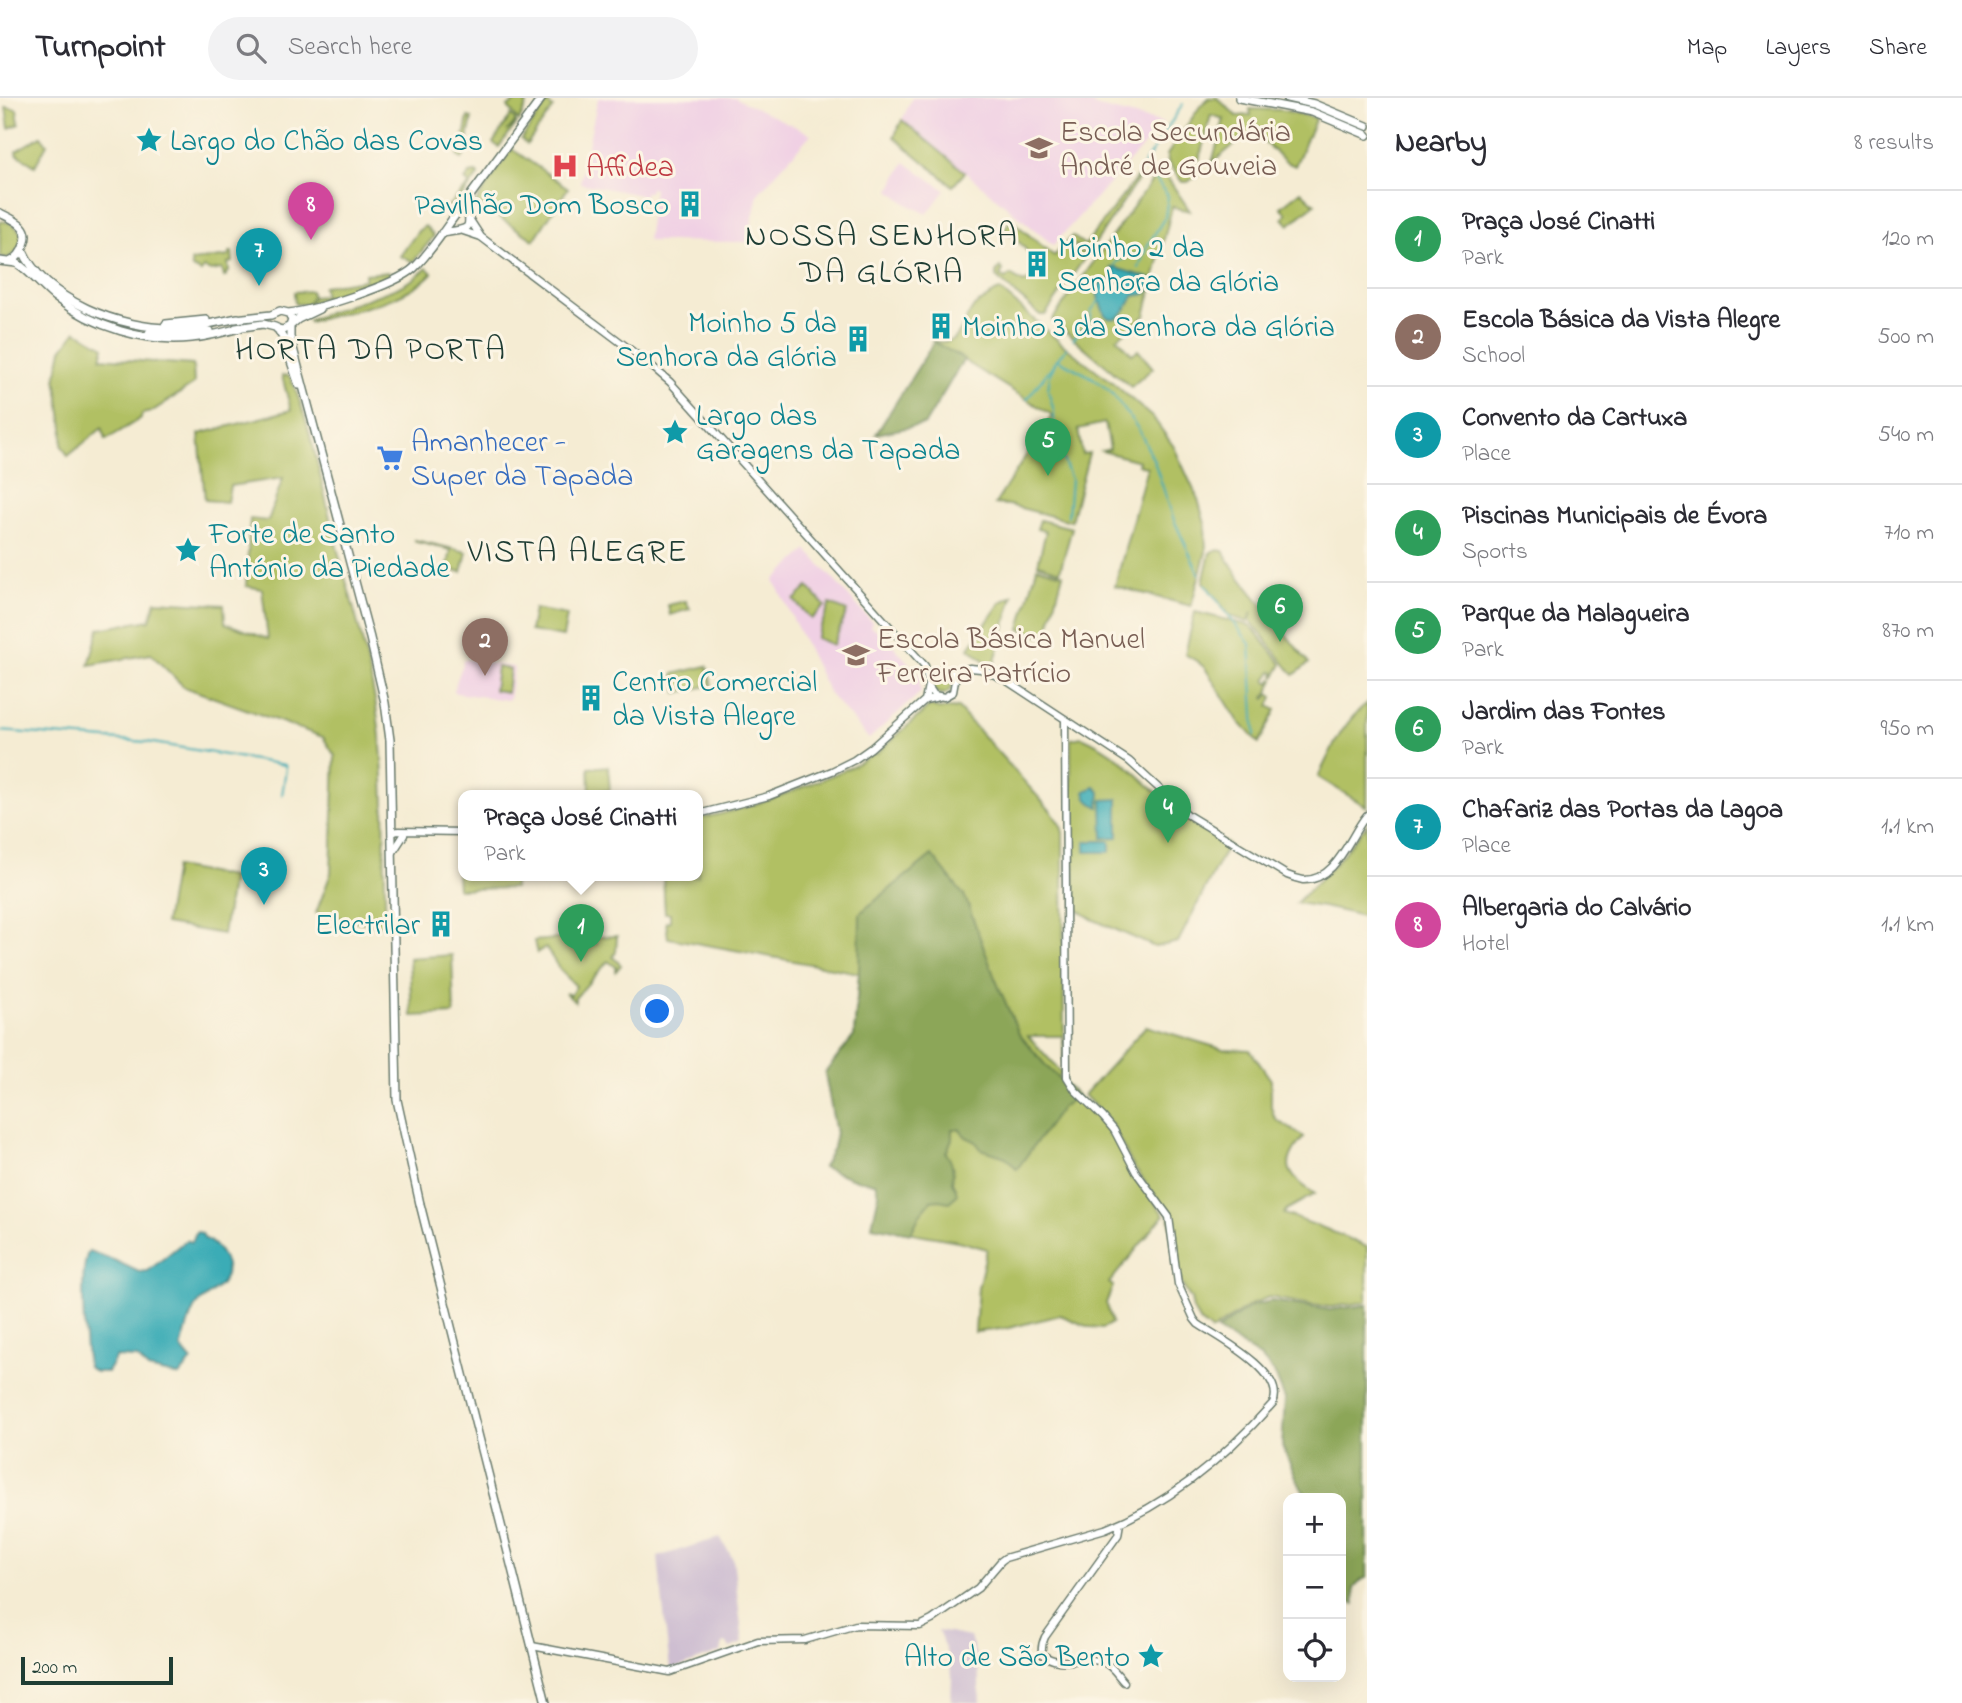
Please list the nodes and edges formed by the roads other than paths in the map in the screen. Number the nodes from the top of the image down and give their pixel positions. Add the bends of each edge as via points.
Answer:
1 (542, 98) edge
2 (1239, 98) edge
3 (1287, 98) edge
4 (1367, 126) edge
5 (1367, 135) edge
6 (467, 200) junction
7 (2, 215) edge
8 (454, 216) junction
9 (470, 218) junction
10 (461, 231) junction
11 (442, 233) junction
12 (481, 237) junction
13 (22, 249) junction
14 (2, 262) edge
15 (342, 299) junction
16 (288, 313) junction
17 (276, 314) junction
18 (291, 325) junction
19 (276, 328) junction
20 (309, 409) junction
21 (925, 666) junction
22 (964, 669) junction
23 (939, 670) junction
24 (950, 672) junction
25 (955, 681) junction
26 (928, 684) junction
27 (939, 697) junction
28 (925, 700) junction
29 (1065, 719) junction
30 (703, 813) edge
31 (1367, 814) edge
32 (391, 818) junction
33 (458, 832) edge
34 (392, 833) junction
35 (405, 833) junction
36 (392, 853) junction
37 (1120, 1523) junction
38 (532, 1646) junction
39 (1124, 1682) dead end
40 (546, 1703) edge

1 - 6 main road
2 - 5 main road via 1312,111
3 - 4 main road
6 - 8 main road
6 - 9 main road
7 - 13 main road via 24,228
8 - 9 main road via 461,212
8 - 10 main road via 452,225
8 - 11 main road
9 - 10 main road via 468,228
9 - 12 street
10 - 11 main road
10 - 12 street
11 - 15 main road via 420,262 402,276
12 - 21 street via 670,382
13 - 14 main road via 14,260
13 - 17 main road via 47,282 102,315 172,328
14 - 19 main road via 22,266 77,312 117,329 172,334 266,324
15 - 16 main road
15 - 18 main road
16 - 17 main road
16 - 18 main road
17 - 19 main road
18 - 19 main road
18 - 20 main road
19 - 20 main road
20 - 32 main road via 385,703
21 - 23 street
21 - 26 street
22 - 24 street
22 - 25 street
22 - 29 street via 981,669 1004,679
23 - 24 street
23 - 26 street
24 - 25 street
25 - 27 street via 953,692
26 - 27 street
26 - 28 street
27 - 28 street
28 - 30 street via 854,760 769,796
29 - 31 street via 1129,761 1193,818 1287,875 1303,880 1321,876 1334,865
29 - 37 street via 1067,1077 1114,1130 1136,1172 1169,1216 1178,1284 1194,1319 1253,1360 1276,1395 1266,1411 1197,1476
32 - 34 main road
32 - 35 street
33 - 35 street
34 - 35 street
34 - 36 main road
35 - 36 street
36 - 38 main road via 402,1119
37 - 38 street via 1005,1558 972,1593 920,1626 856,1625 805,1640 758,1642 670,1672
37 - 39 street via 1118,1535 1041,1648 1042,1654 1054,1661 1103,1662
38 - 40 main road

